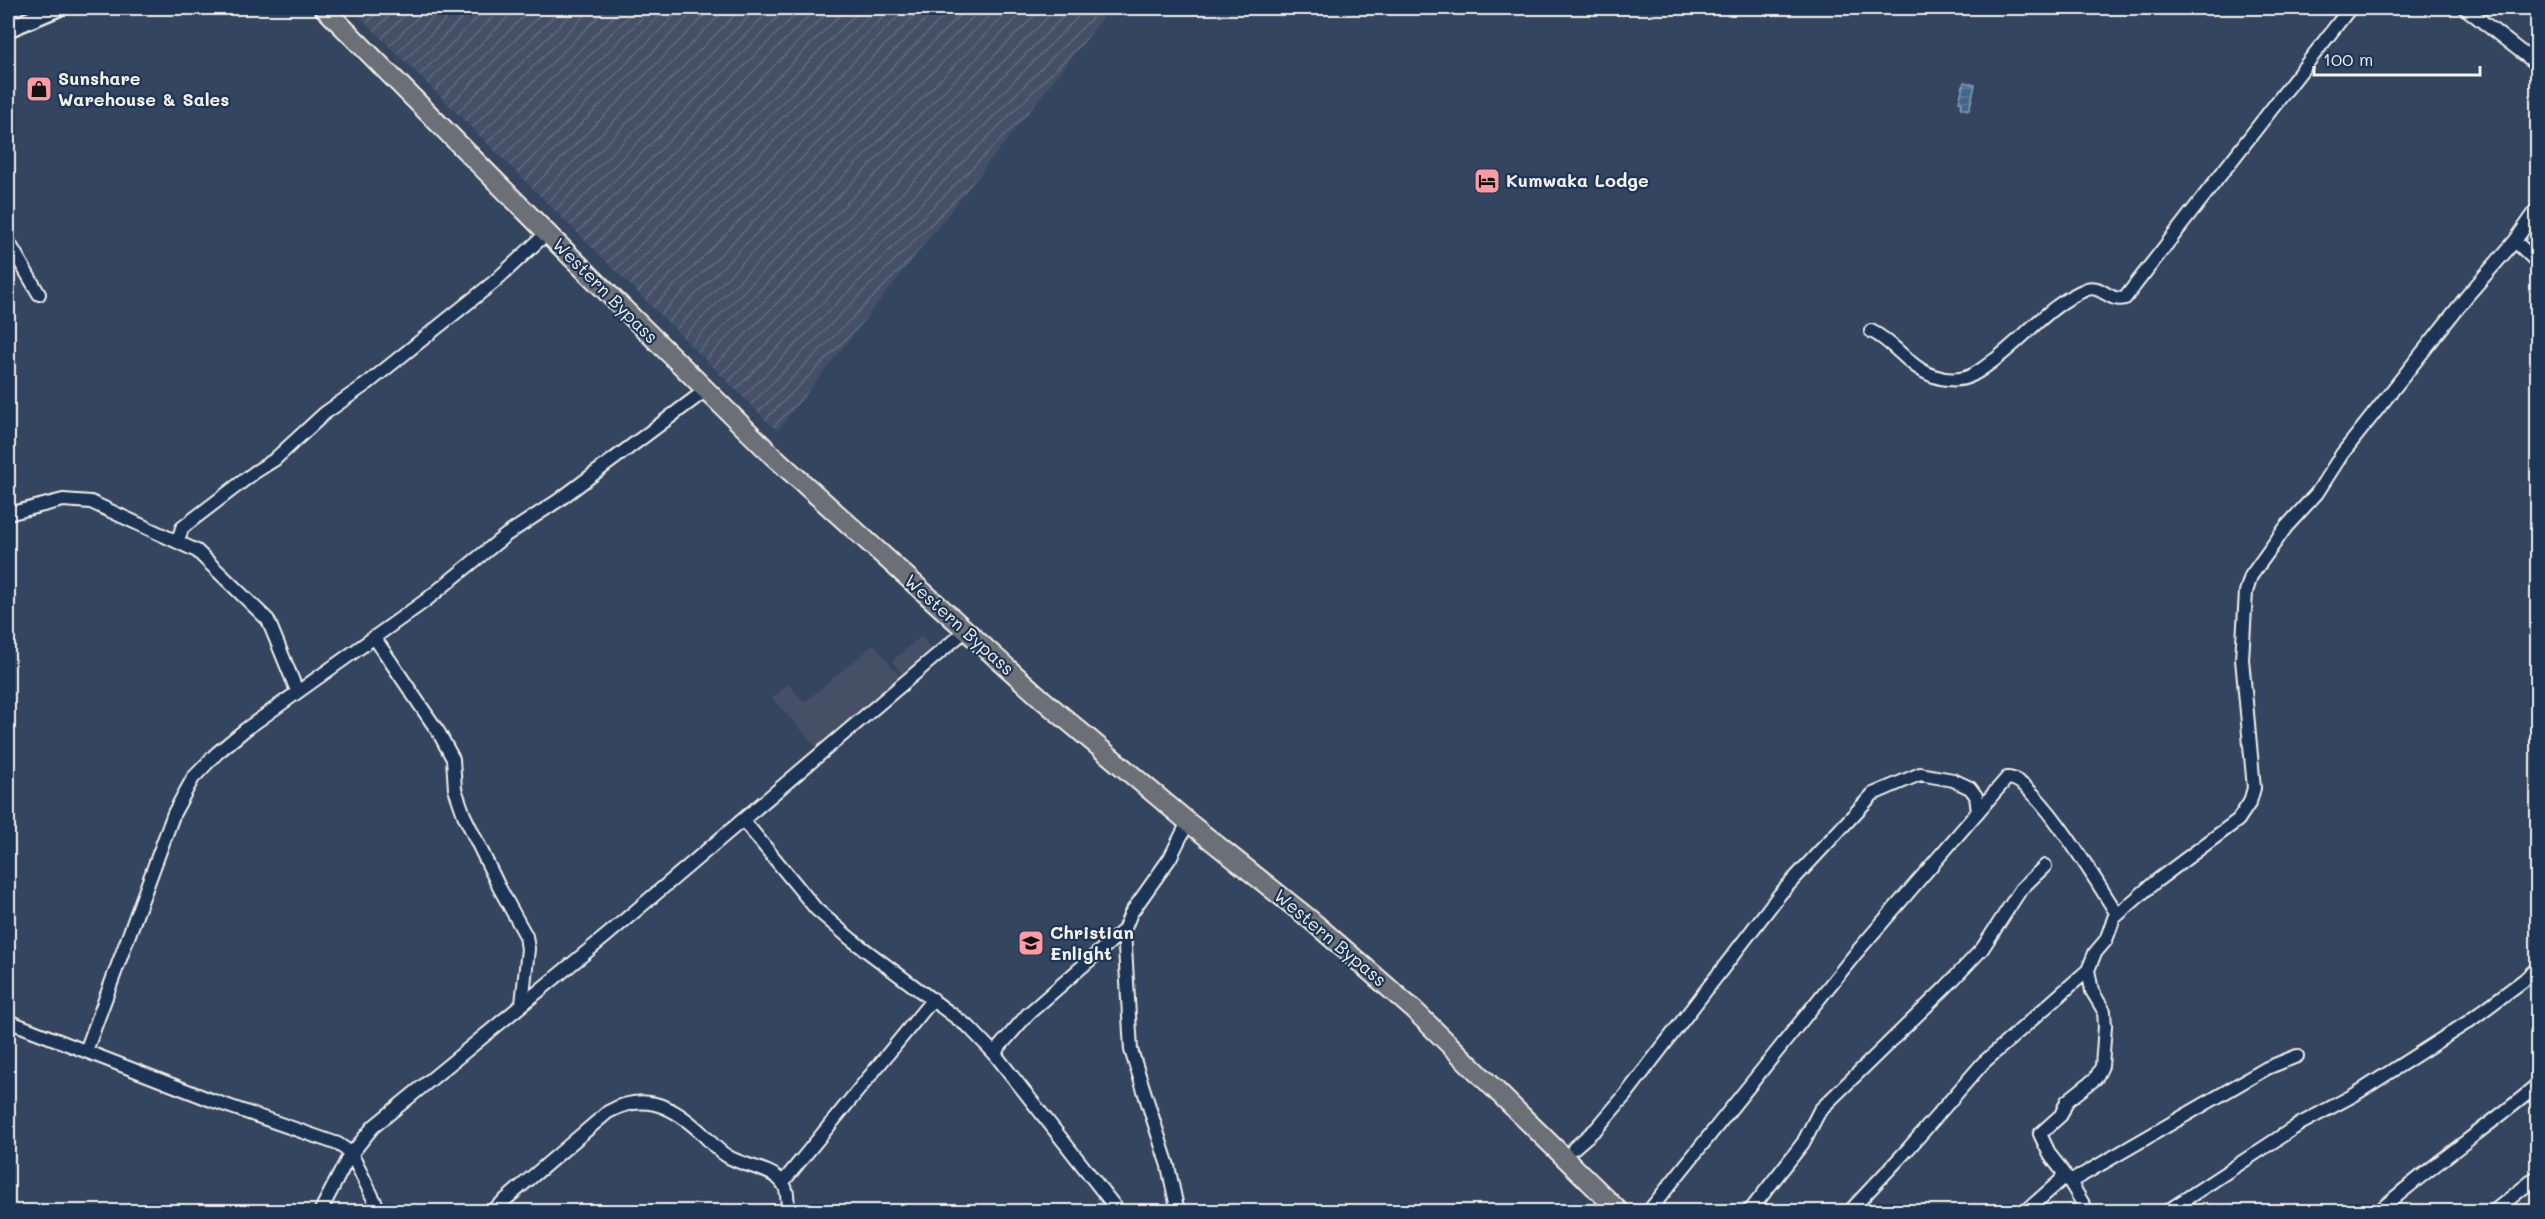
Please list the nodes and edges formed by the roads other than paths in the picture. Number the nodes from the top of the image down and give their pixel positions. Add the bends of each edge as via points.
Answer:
1 (58, 8) edge
2 (324, 8) edge
3 (2350, 8) edge
4 (2465, 8) edge
5 (8, 29) edge
6 (2538, 65) edge
7 (2538, 208) edge
8 (547, 233) junction
9 (8, 241) edge
10 (2515, 241) junction
11 (2538, 262) edge
12 (39, 294) dead end
13 (1871, 331) dead end
14 (706, 390) junction
15 (8, 514) edge
16 (178, 542) junction
17 (965, 631) junction
18 (374, 637) junction
19 (297, 691) junction
20 (1978, 812) junction
21 (743, 820) junction
22 (1188, 822) junction
23 (2045, 866) dead end
24 (2117, 914) junction
25 (1124, 930) junction
26 (2538, 967) edge
27 (2088, 970) junction
28 (933, 999) junction
29 (522, 1004) junction
30 (8, 1021) edge
31 (86, 1051) junction
32 (994, 1053) junction
33 (2297, 1056) dead end
34 (2538, 1085) edge
35 (1574, 1149) dead end
36 (351, 1153) junction
37 (2538, 1176) edge
38 (2067, 1177) junction
39 (783, 1182) junction
40 (320, 1212) edge
41 (380, 1212) edge
42 (491, 1212) edge
43 (788, 1212) edge
44 (1119, 1212) edge
45 (1178, 1212) edge
46 (1620, 1212) edge
47 (1648, 1212) edge
48 (1749, 1212) edge
49 (1849, 1212) edge
50 (2025, 1212) edge
51 (2088, 1212) edge
52 (2166, 1212) edge
53 (2378, 1212) edge
54 (2493, 1212) edge

1 - 5 street
2 - 8 main road, Western Bypass
3 - 13 street via 2125,298 2115,299 2088,289 2056,306 1985,367 1954,380 1934,377 1918,368 1884,337
4 - 6 street
7 - 10 street
8 - 14 main road, Western Bypass
8 - 16 street via 494,282 318,418 274,460 182,528
9 - 12 street
10 - 11 street
10 - 24 street via 2342,454 2251,576 2246,592 2242,659 2254,776 2250,802 2232,825
14 - 17 main road, Western Bypass
14 - 18 street via 506,535
15 - 16 street via 63,500 91,502
16 - 19 street via 197,551 268,620
17 - 21 street
17 - 22 main road, Western Bypass
18 - 19 street
18 - 29 street via 453,759 455,789 464,815 526,936
19 - 31 street via 217,753 186,788
20 - 24 street via 2007,778 2018,779 2070,840
20 - 35 street via 1976,796 1970,788 1953,780 1920,774 1873,795 1780,894 1627,1093
20 - 47 street via 1856,953
21 - 28 street via 816,909
21 - 29 street
22 - 25 street
22 - 46 main road, Western Bypass via 1312,921 1414,1010
23 - 48 street via 2021,890 1982,949 1820,1110 1803,1143
24 - 27 street
25 - 32 street via 1028,1014
25 - 45 street via 1131,1050 1168,1166
26 - 52 street via 2468,1022 2354,1095 2300,1124
27 - 38 street via 2092,991 2104,1011 2102,1066 2096,1078 2067,1101 2061,1115 2040,1134
27 - 49 street via 1983,1063
28 - 32 street
28 - 39 street
29 - 36 street via 373,1127
30 - 31 street
31 - 36 street via 338,1144
32 - 44 street
33 - 38 street via 2267,1068
34 - 53 street via 2423,1172
36 - 40 street
36 - 41 street
37 - 54 street
38 - 50 street
38 - 51 street
39 - 42 street via 724,1155 673,1110 656,1103 636,1103 608,1112
39 - 43 street

